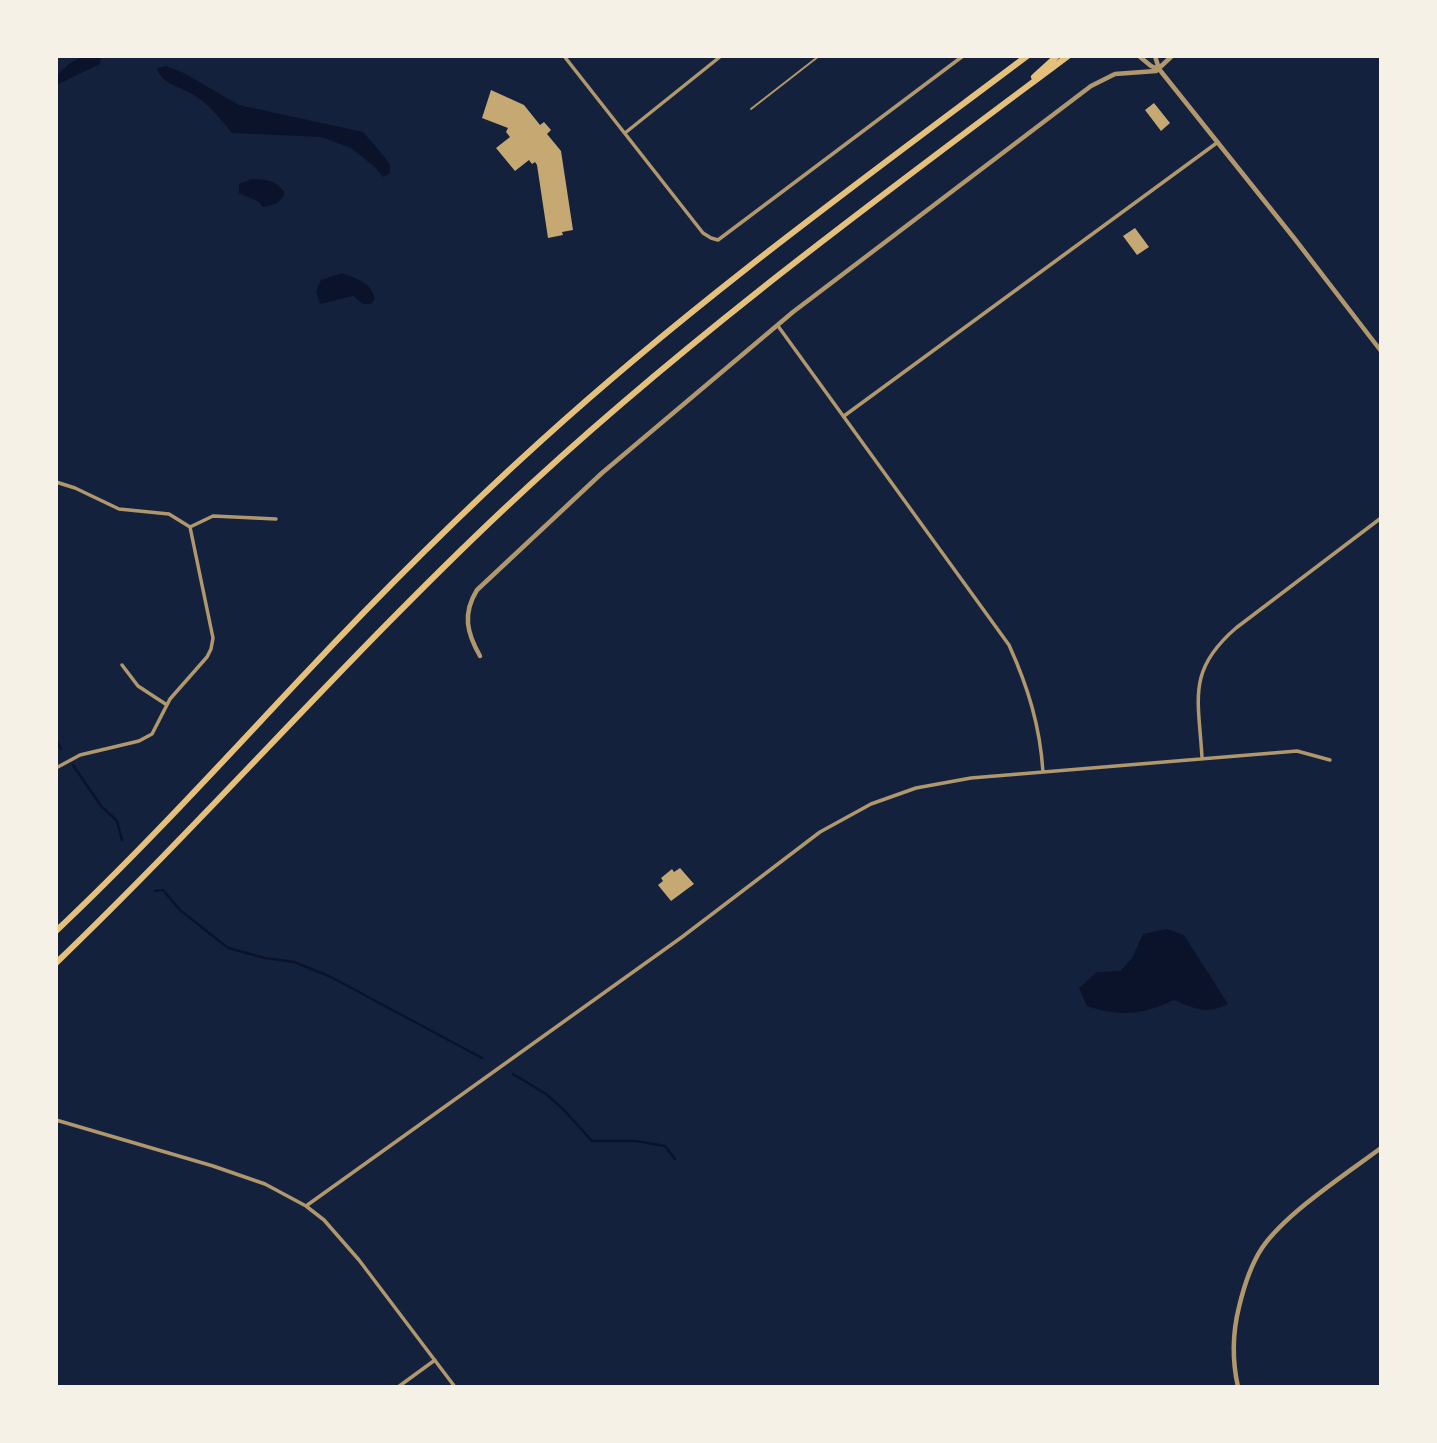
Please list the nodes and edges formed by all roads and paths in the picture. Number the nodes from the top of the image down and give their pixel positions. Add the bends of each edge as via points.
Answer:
1 (564, 56) edge
2 (721, 56) edge
3 (819, 56) edge
4 (963, 56) edge
5 (1027, 56) edge
6 (1057, 56) edge
7 (1068, 56) edge
8 (1139, 56) edge
9 (1153, 56) edge
10 (1172, 56) edge
11 (1159, 69) junction
12 (1012, 98) junction
13 (751, 109) dead end
14 (625, 133) junction
15 (1218, 142) junction
16 (778, 326) junction
17 (1381, 351) edge
18 (844, 416) junction
19 (56, 482) edge
20 (1381, 518) edge
21 (276, 519) dead end
22 (190, 527) junction
23 (480, 656) dead end
24 (122, 665) dead end
25 (167, 705) junction
26 (1202, 758) junction
27 (1330, 760) dead end
28 (56, 768) edge
29 (1043, 772) junction
30 (56, 931) edge
31 (56, 963) edge
32 (56, 1120) edge
33 (1381, 1148) edge
34 (306, 1206) junction
35 (435, 1360) junction
36 (398, 1387) edge
37 (455, 1387) edge
38 (1238, 1387) edge

1 - 14 street
2 - 14 street
3 - 13 lane
4 - 14 street via 715,239 704,233
5 - 30 main road via 737,274 541,441 357,619
6 - 12 main road
7 - 12 main road
8 - 11 street
9 - 11 street
10 - 11 street
11 - 15 street
11 - 16 street via 1115,74 1098,81
12 - 31 main road via 738,306 592,429 404,606
15 - 17 street
15 - 18 street
16 - 18 street
16 - 23 street via 611,465 477,590 467,619 469,636
18 - 29 street via 1009,645 1036,717
19 - 22 street via 119,509 169,514
20 - 26 street via 1215,647 1198,686
21 - 22 street via 213,516
22 - 25 street via 213,644
24 - 25 street via 138,686
25 - 28 street via 146,738 80,754
26 - 27 street via 1297,751
26 - 29 street
29 - 34 street via 916,788 831,825
32 - 34 street via 223,1169 272,1187
33 - 38 street via 1287,1220 1263,1246 1238,1312 1233,1342
34 - 35 street via 345,1243
35 - 36 street
35 - 37 street

